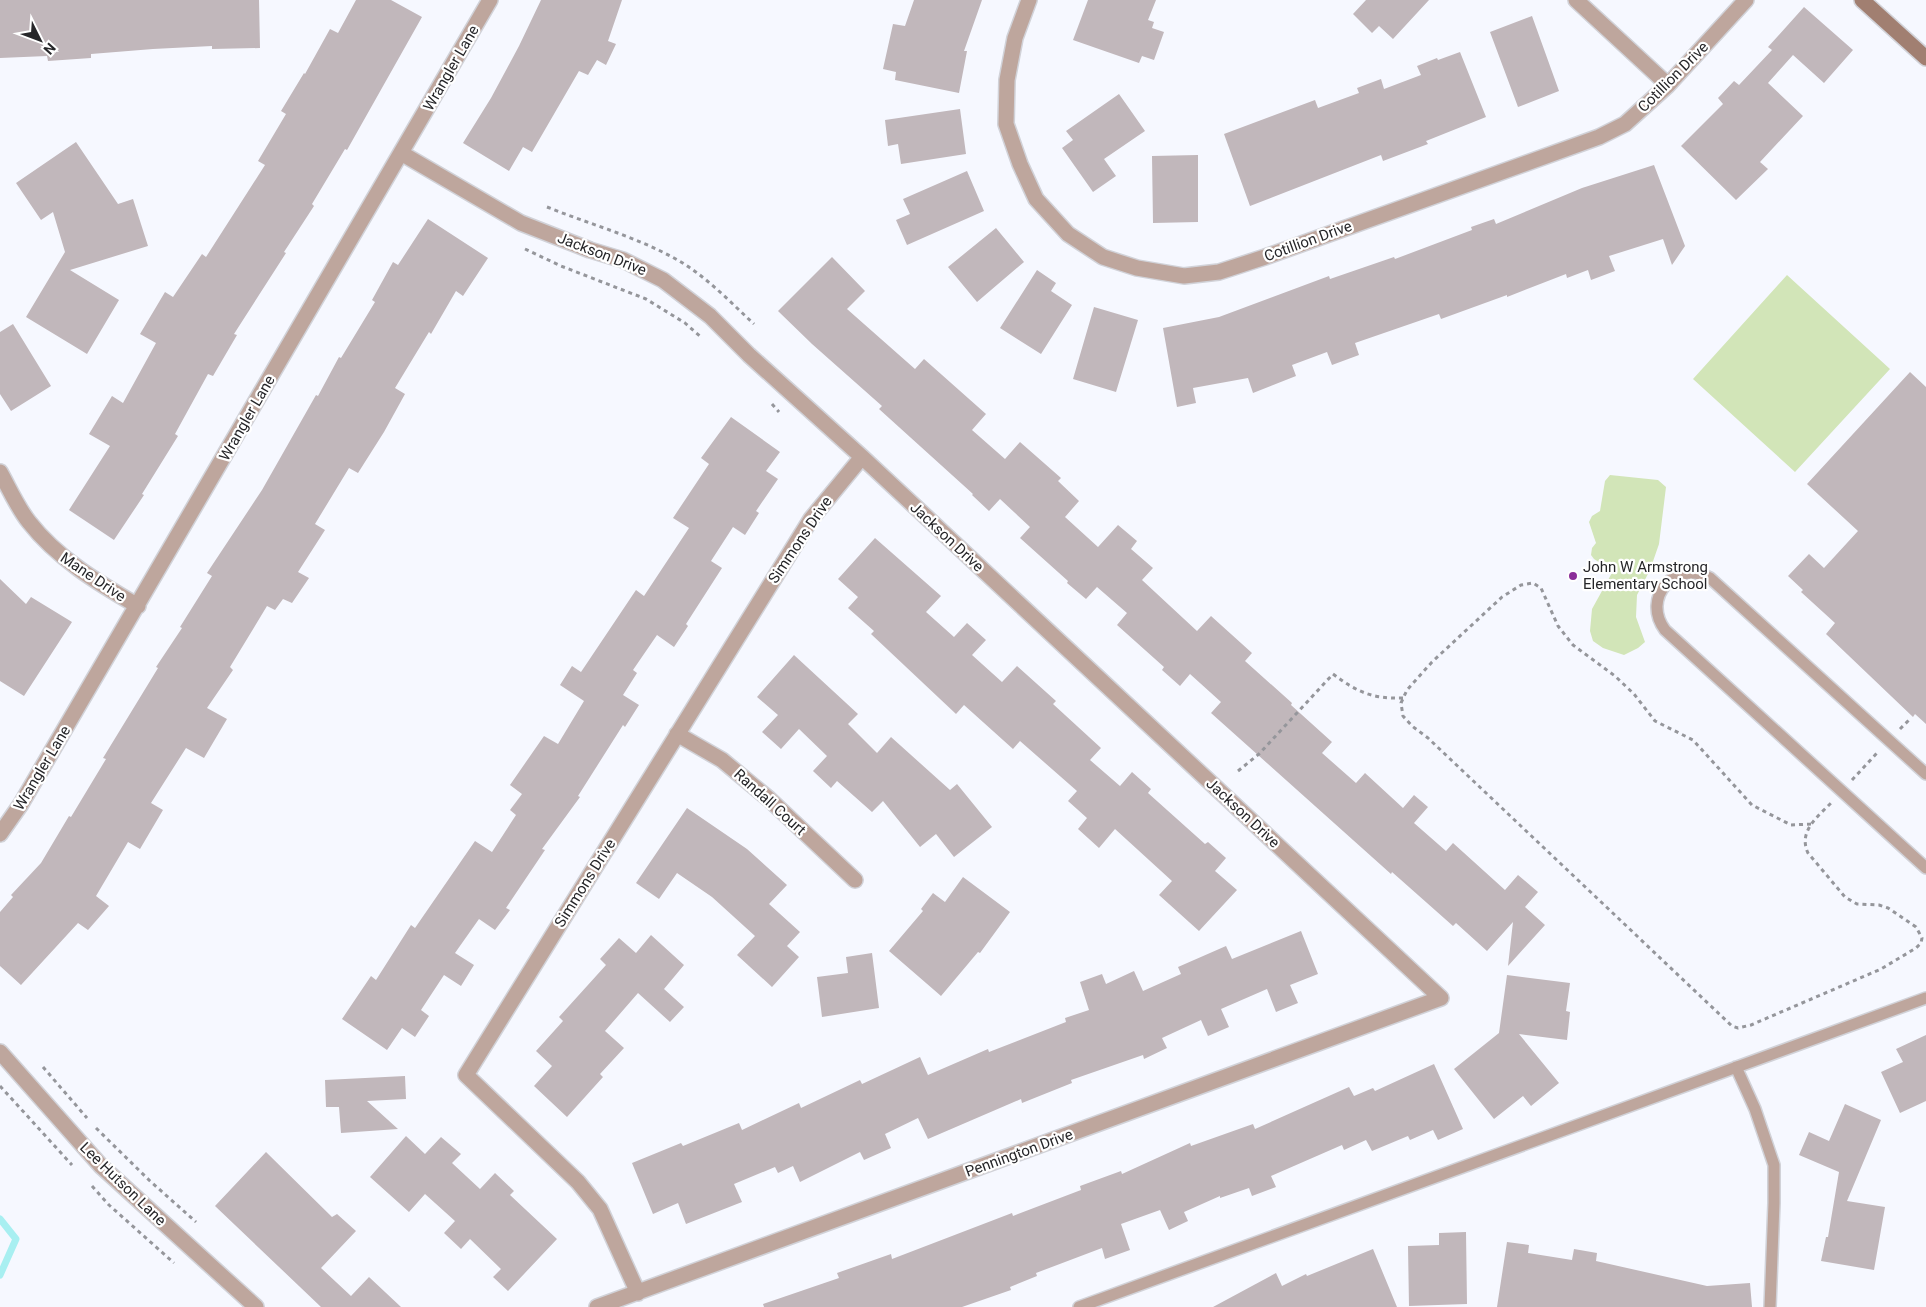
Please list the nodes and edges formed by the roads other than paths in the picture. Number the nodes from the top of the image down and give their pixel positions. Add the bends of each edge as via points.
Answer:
1 (490, 0) edge
2 (1029, 0) edge
3 (1576, 0) edge
4 (1746, 0) edge
5 (1862, 0) edge
6 (1926, 58) edge
7 (1668, 85) junction
8 (401, 152) junction
9 (862, 457) junction
10 (0, 472) edge
11 (138, 606) junction
12 (677, 734) junction
13 (1926, 774) edge
14 (0, 834) edge
15 (1926, 868) edge
16 (855, 880) dead end
17 (1441, 998) joint
18 (1926, 998) edge
19 (0, 1052) edge
20 (1736, 1066) junction
21 (638, 1293) junction
22 (256, 1307) edge
23 (597, 1307) edge
24 (1079, 1307) edge
25 (1770, 1307) edge

1 - 8 street, Wrangler Lane
2 - 7 street, Cotillion Drive via 1015,38 1007,80 1006,124 1036,199 1068,234 1103,257 1137,268 1184,276 1219,272 1265,257 1599,137 1625,124
3 - 7 street
4 - 7 street, Cotillion Drive
5 - 6 street
8 - 9 street, Jackson Drive via 521,223 624,260 664,280 710,316
8 - 11 street, Wrangler Lane
9 - 12 street, Simmons Drive via 811,519
9 - 17 street, Jackson Drive
10 - 11 street, Mane Drive via 28,521 61,556
11 - 14 street, Wrangler Lane
12 - 16 street, Randall Court via 722,760 769,799
12 - 21 street, Simmons Drive via 466,1075 578,1182 600,1209
13 - 15 lane via 1710,578 1701,573 1682,574 1660,591 1657,615 1665,630
17 - 21 street, Pennington Drive
18 - 20 lane
19 - 22 street, Lee Hutson Lane via 101,1166
20 - 24 lane
20 - 25 lane via 1774,1164
21 - 23 street, Pennington Drive

